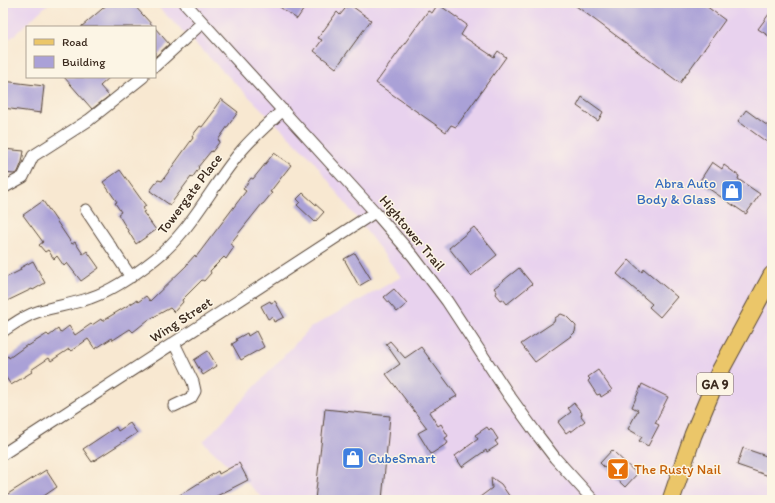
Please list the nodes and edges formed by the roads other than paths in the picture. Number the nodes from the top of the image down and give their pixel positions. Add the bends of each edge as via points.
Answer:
1 (185, 3) edge
2 (202, 23) junction
3 (156, 65) edge
4 (142, 78) edge
5 (283, 110) junction
6 (3, 188) edge
7 (86, 210) dead end
8 (375, 212) junction
9 (772, 274) edge
10 (131, 277) junction
11 (3, 331) edge
12 (174, 343) junction
13 (174, 406) dead end
14 (3, 454) edge
15 (593, 500) edge
16 (671, 500) edge

1 - 2 street, Hightower Trail
2 - 3 street
2 - 5 street, Hightower Trail
4 - 6 street via 89,120 33,156 22,176
5 - 8 street, Hightower Trail
5 - 10 street, Towergate Place via 241,151 176,240
7 - 10 street
8 - 12 street, Wing Street
8 - 15 street, Hightower Trail via 447,301 536,434
9 - 16 main road, GA 9 via 720,371 693,436
10 - 11 street, Towergate Place via 90,298 39,311
12 - 13 street via 195,391 191,398
12 - 14 street, Wing Street

